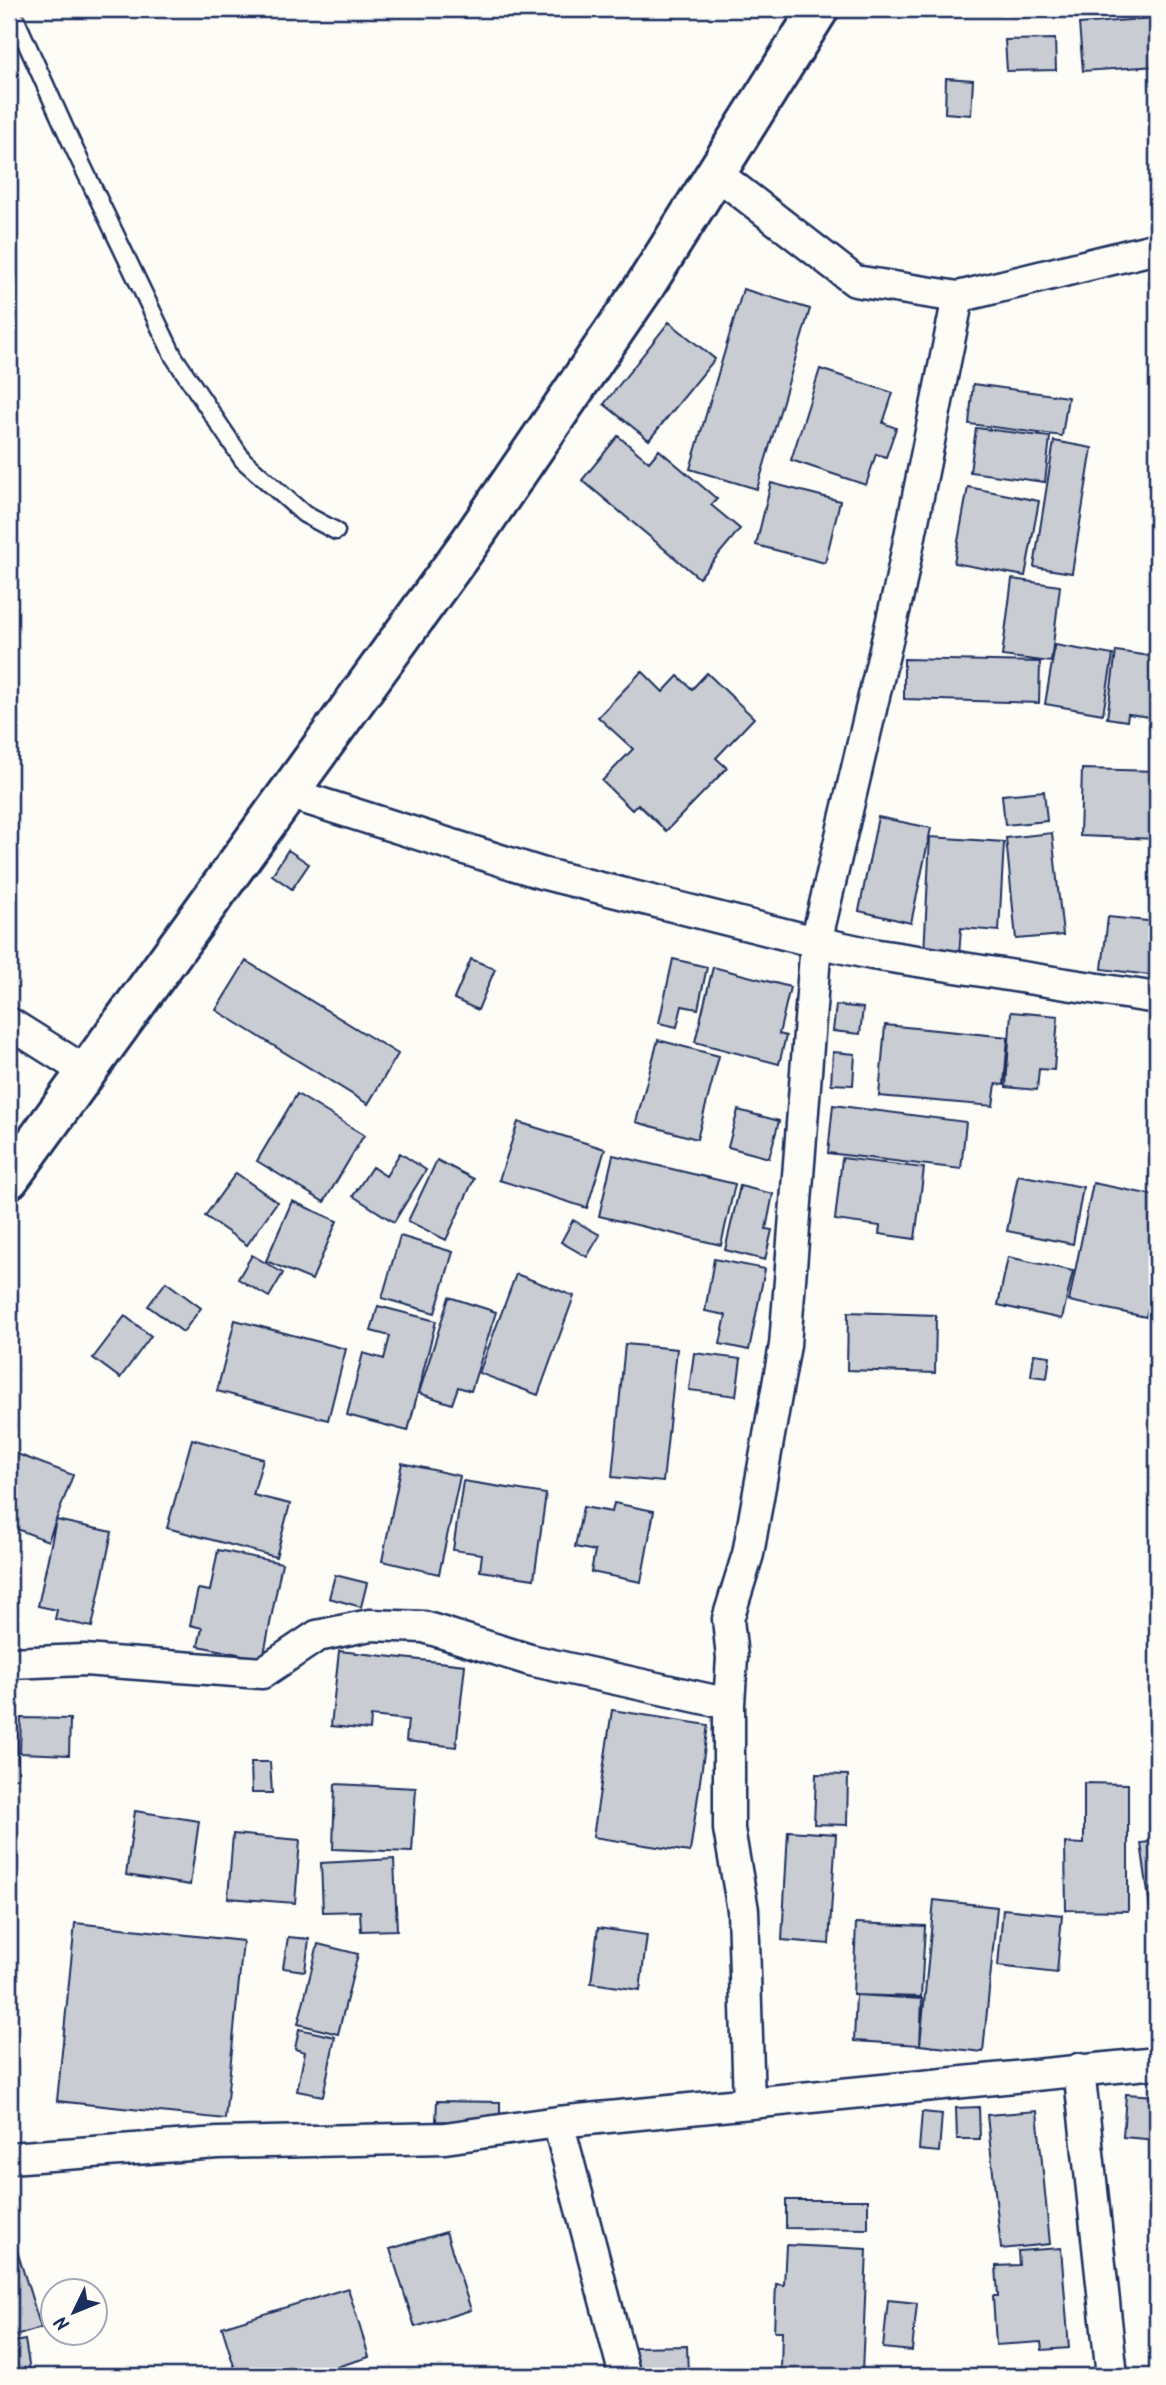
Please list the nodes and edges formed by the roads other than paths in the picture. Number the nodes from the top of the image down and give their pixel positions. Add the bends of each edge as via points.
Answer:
1 (11, 9) edge
2 (819, 9) edge
3 (716, 173) junction
4 (1157, 248) edge
5 (958, 297) junction
6 (336, 531) dead end
7 (288, 793) junction
8 (816, 942) junction
9 (1155, 995) edge
10 (9, 1023) edge
11 (85, 1071) junction
12 (9, 1179) edge
13 (9, 1663) edge
14 (729, 1704) junction
15 (1157, 2063) edge
16 (1079, 2069) junction
17 (749, 2102) junction
18 (558, 2122) junction
19 (9, 2158) edge
20 (625, 2376) edge
21 (1112, 2376) edge

1 - 6 lane via 174,357 243,460 304,514
2 - 3 street
3 - 5 street via 855,281
3 - 7 street via 645,286 470,542
4 - 5 street
5 - 8 street via 900,586
7 - 8 street via 541,873
7 - 11 street
8 - 9 street
8 - 14 street via 785,1345 748,1554 728,1619 732,1658
10 - 11 street
11 - 12 street
13 - 14 street via 84,1660 262,1673 317,1636 370,1625 424,1627 530,1660
14 - 17 street via 729,1829 743,1910
15 - 16 street
16 - 17 street
16 - 21 street
17 - 18 street
18 - 19 street via 445,2138 218,2143
18 - 20 street

